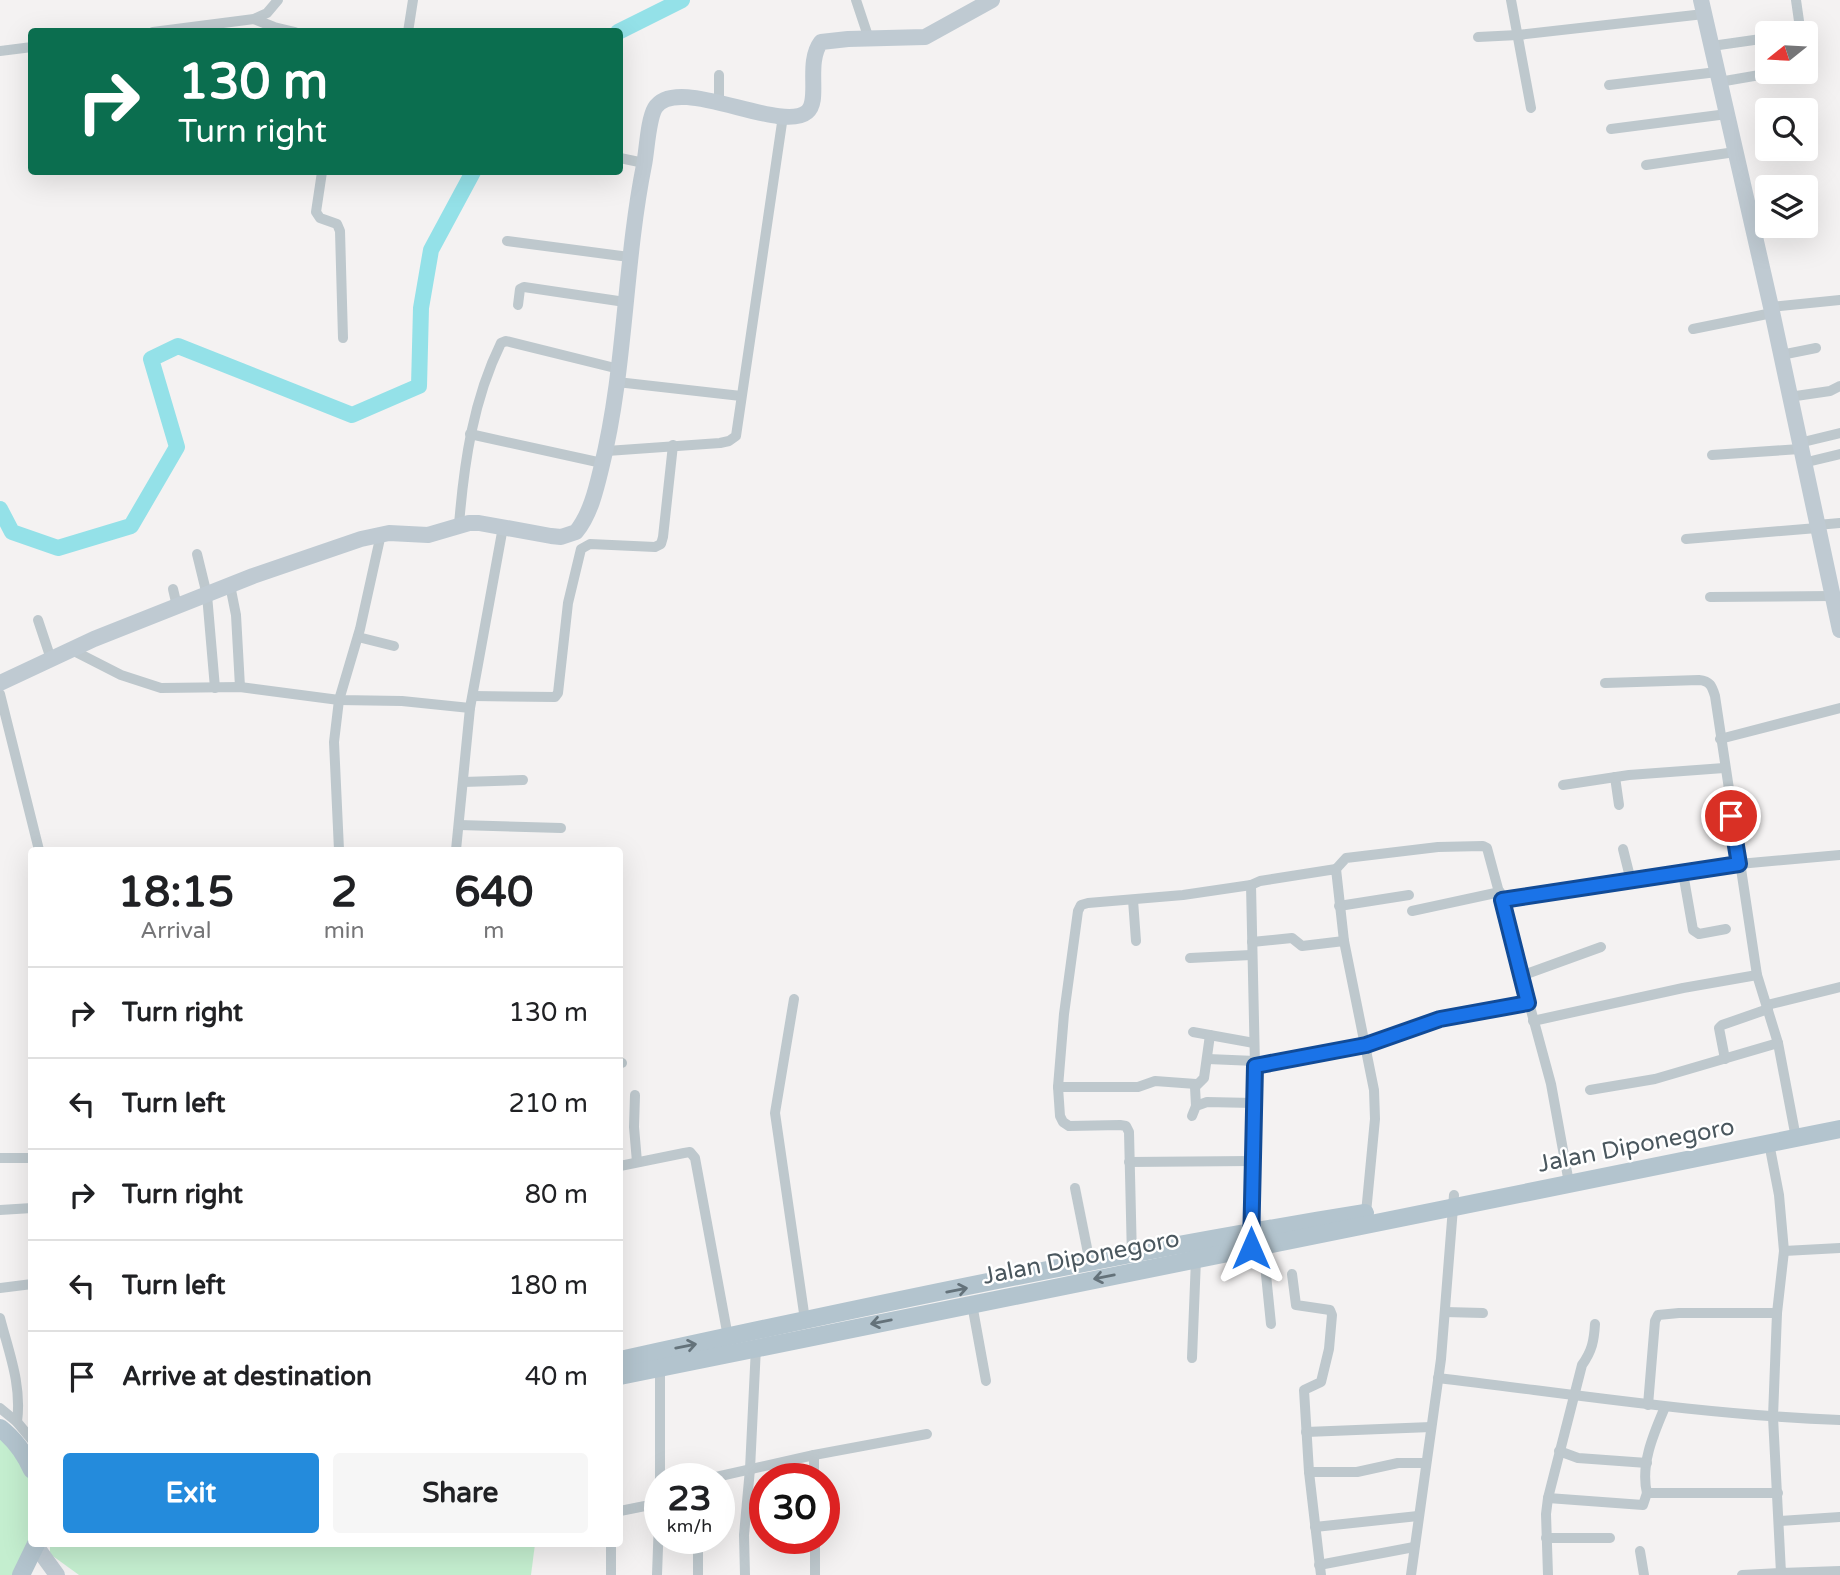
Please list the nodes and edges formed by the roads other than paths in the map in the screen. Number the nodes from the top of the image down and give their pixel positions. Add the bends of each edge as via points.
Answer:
1 (278, 0) edge
2 (413, 0) edge
3 (856, 0) edge
4 (992, 0) edge
5 (1511, 0) edge
6 (1796, 0) edge
7 (1703, 7) edge
8 (254, 19) junction
9 (1799, 21) edge
10 (184, 28) edge
11 (282, 28) edge
12 (409, 28) edge
13 (1518, 35) junction
14 (1478, 37) dead end
15 (869, 39) junction
16 (1755, 40) edge
17 (1712, 46) junction
18 (28, 48) edge
19 (0, 51) edge
20 (1755, 74) edge
21 (719, 75) dead end
22 (1718, 77) junction
23 (1609, 85) dead end
24 (719, 103) junction
25 (1531, 108) dead end
26 (1727, 114) junction
27 (783, 116) junction
28 (1611, 128) dead end
29 (1735, 152) junction
30 (623, 159) edge
31 (644, 163) junction
32 (1646, 165) dead end
33 (322, 175) edge
34 (508, 241) dead end
35 (629, 257) junction
36 (1840, 300) edge
37 (625, 302) junction
38 (518, 305) dead end
39 (1772, 310) junction
40 (1693, 329) dead end
41 (343, 338) dead end
42 (1816, 348) dead end
43 (1781, 355) junction
44 (618, 376) junction
45 (1840, 386) edge
46 (741, 396) junction
47 (1790, 397) junction
48 (1840, 433) edge
49 (470, 434) junction
50 (673, 445) junction
51 (1801, 451) junction
52 (1712, 454) dead end
53 (1840, 454) edge
54 (604, 457) junction
55 (1840, 523) edge
56 (459, 526) junction
57 (503, 527) junction
58 (1817, 527) junction
59 (381, 534) junction
60 (581, 539) junction
61 (1686, 539) dead end
62 (197, 554) dead end
63 (230, 586) junction
64 (173, 589) dead end
65 (1835, 592) edge
66 (207, 595) junction
67 (1710, 597) dead end
68 (177, 607) junction
69 (38, 620) dead end
70 (1840, 630) edge
71 (358, 637) junction
72 (394, 646) dead end
73 (72, 650) junction
74 (51, 659) junction
75 (0, 683) edge
76 (1605, 683) dead end
77 (240, 687) junction
78 (215, 688) junction
79 (0, 694) edge
80 (473, 696) junction
81 (339, 700) junction
82 (470, 708) junction
83 (1840, 708) edge
84 (1720, 739) junction
85 (1724, 768) junction
86 (1615, 777) junction
87 (523, 780) dead end
88 (463, 782) junction
89 (1563, 785) dead end
90 (1619, 805) dead end
91 (459, 825) junction
92 (561, 828) dead end
93 (38, 847) edge
94 (338, 847) edge
95 (456, 847) edge
96 (1623, 849) dead end
97 (1840, 855) edge
98 (1739, 864) junction
99 (1336, 869) junction
100 (1684, 873) junction
101 (1631, 880) junction
102 (1251, 885) junction
103 (1409, 895) dead end
104 (1501, 896) junction
105 (1133, 900) junction
106 (1339, 906) junction
107 (1412, 911) dead end
108 (1726, 929) dead end
109 (1136, 941) dead end
110 (1344, 941) junction
111 (1252, 942) junction
112 (1601, 947) dead end
113 (1251, 955) junction
114 (1190, 958) dead end
115 (1757, 975) junction
116 (1521, 976) junction
117 (1840, 987) edge
118 (794, 999) dead end
119 (1528, 1003) junction
120 (1768, 1007) junction
121 (1533, 1021) junction
122 (1193, 1032) dead end
123 (1210, 1035) junction
124 (1254, 1043) junction
125 (1778, 1043) junction
126 (1366, 1045) junction
127 (1208, 1059) junction
128 (1725, 1059) junction
129 (1255, 1063) junction
130 (1196, 1084) junction
131 (1058, 1087) junction
132 (1590, 1090) dead end
133 (635, 1095) dead end
134 (1253, 1103) junction
135 (1840, 1121) edge
136 (1840, 1129) edge
137 (1795, 1134) junction
138 (1769, 1143) junction
139 (0, 1158) edge
140 (28, 1158) edge
141 (1251, 1161) junction
142 (637, 1162) junction
143 (1129, 1162) junction
144 (623, 1165) edge
145 (1568, 1177) junction
146 (1074, 1188) dead end
147 (1454, 1201) junction
148 (28, 1208) edge
149 (0, 1210) edge
150 (1366, 1213) junction
151 (1255, 1241) junction
152 (1840, 1248) edge
153 (1784, 1251) junction
154 (1196, 1259) junction
155 (1090, 1263) junction
156 (1133, 1263) junction
157 (1292, 1274) dead end
158 (28, 1285) edge
159 (0, 1289) edge
160 (972, 1304) junction
161 (1445, 1312) junction
162 (1483, 1313) dead end
163 (1777, 1313) junction
164 (0, 1318) edge
165 (805, 1320) junction
166 (1271, 1324) dead end
167 (1595, 1324) dead end
168 (728, 1338) junction
169 (755, 1348) junction
170 (1192, 1358) dead end
171 (623, 1359) edge
172 (660, 1368) junction
173 (623, 1376) edge
174 (1438, 1378) junction
175 (986, 1381) dead end
176 (1574, 1395) junction
177 (1648, 1405) junction
178 (1665, 1407) junction
179 (0, 1408) edge
180 (1773, 1418) junction
181 (1840, 1420) edge
182 (9, 1425) edge
183 (1431, 1427) junction
184 (1306, 1432) junction
185 (927, 1434) dead end
186 (28, 1437) edge
187 (1559, 1451) junction
188 (814, 1455) junction
189 (28, 1461) edge
190 (660, 1463) edge
191 (750, 1463) edge
192 (777, 1463) edge
193 (814, 1463) edge
194 (1647, 1463) junction
195 (1426, 1464) junction
196 (1309, 1472) junction
197 (749, 1480) edge
198 (1647, 1493) junction
199 (1778, 1493) junction
200 (1548, 1498) junction
201 (1643, 1505) junction
202 (644, 1506) edge
203 (623, 1510) edge
204 (1418, 1516) junction
205 (1641, 1517) dead end
206 (1840, 1517) edge
207 (1780, 1521) junction
208 (1315, 1527) junction
209 (1546, 1538) junction
210 (1610, 1538) dead end
211 (35, 1547) edge
212 (37, 1547) edge
213 (611, 1547) edge
214 (1415, 1547) junction
215 (1640, 1551) dead end
216 (658, 1554) edge
217 (698, 1554) edge
218 (815, 1554) edge
219 (1320, 1570) edge
220 (1840, 1571) edge
221 (1781, 1574) edge
222 (21, 1575) edge
223 (57, 1575) edge
224 (611, 1575) edge
225 (657, 1575) edge
226 (698, 1575) edge
227 (745, 1575) edge
228 (815, 1575) edge
229 (1412, 1575) edge
230 (1548, 1575) edge
231 (1644, 1575) edge
232 (1742, 1575) edge

1 - 8 street
2 - 12 street
3 - 15 street
4 - 15 street via 925,37
5 - 13 street
6 - 9 street
7 - 13 street
7 - 17 street
8 - 10 street
8 - 11 street
13 - 14 street
13 - 25 street
15 - 27 street via 821,42 812,58 811,108 801,116
16 - 17 street
17 - 22 street
18 - 19 street
20 - 22 street
21 - 24 street
22 - 23 street
22 - 26 street
24 - 27 street
24 - 31 street via 674,96 659,102
26 - 28 street
26 - 29 street
27 - 46 street
29 - 32 street
29 - 39 street
30 - 31 street
31 - 35 street
33 - 41 street via 316,212 337,224 340,232
34 - 35 street
35 - 37 street
36 - 39 street
37 - 38 street via 524,287
37 - 44 street
39 - 40 street
39 - 43 street
42 - 43 street
43 - 47 street
44 - 46 street
44 - 49 street via 503,341
44 - 54 street
45 - 47 street
46 - 50 street via 736,436 729,441
47 - 51 street
48 - 51 street
49 - 54 street
49 - 56 street
50 - 54 street
50 - 60 street via 661,544
51 - 52 street
51 - 53 street
51 - 58 street
54 - 60 street
55 - 58 street
56 - 57 street
56 - 59 street via 428,535
57 - 60 street
57 - 80 street
58 - 61 street
58 - 65 street
59 - 63 street
59 - 71 street
60 - 80 street via 558,693 555,697
62 - 66 street
63 - 66 street
63 - 77 street
64 - 68 street
65 - 67 street
65 - 70 street
66 - 68 street
66 - 78 street
68 - 73 street
69 - 74 street
71 - 72 street
71 - 81 street
73 - 74 street
73 - 78 street via 121,675 153,685
74 - 75 street
76 - 84 street via 1706,681 1715,696
77 - 78 street
77 - 81 street
79 - 93 street
80 - 82 street
81 - 82 street
81 - 94 street via 334,742
82 - 88 street
83 - 84 street
84 - 85 street
85 - 86 street
85 - 98 street
86 - 89 street
86 - 90 street
87 - 88 street
88 - 91 street
91 - 92 street
91 - 95 street
96 - 101 street
97 - 98 street
98 - 100 street
98 - 115 street
99 - 102 street
99 - 104 street via 1346,858 1438,847 1486,847
99 - 106 street
100 - 101 street
100 - 108 street via 1693,930 1699,934
101 - 104 street
102 - 105 street
102 - 111 street
103 - 106 street
104 - 107 street
104 - 116 street
105 - 109 street
105 - 131 street via 1088,903 1078,911
106 - 110 street
110 - 111 street via 1310,946 1292,938
110 - 126 street
111 - 113 street
112 - 116 street
113 - 114 street
113 - 124 street
115 - 120 street
115 - 121 street
116 - 119 street
117 - 120 street
118 - 165 street via 775,1112
119 - 121 street
119 - 126 street via 1440,1019
120 - 125 street
120 - 128 street via 1719,1028
121 - 145 street via 1551,1084
122 - 123 street
123 - 124 street
123 - 127 street
124 - 129 street
125 - 128 street
125 - 137 street
126 - 129 street
126 - 150 street via 1375,1109
127 - 129 street
127 - 130 street via 1204,1078
128 - 132 street via 1655,1079
129 - 134 street
130 - 131 street via 1155,1080 1138,1087
130 - 134 street via 1194,1111 1207,1102
131 - 143 street via 1060,1116 1069,1126 1126,1126
133 - 142 street
134 - 141 street
135 - 137 main road, Jalan Diponegoro
136 - 137 main road, Jalan Diponegoro
137 - 138 main road, Jalan Diponegoro
137 - 145 main road, Jalan Diponegoro
138 - 145 main road, Jalan Diponegoro
138 - 153 street
139 - 140 street
141 - 143 street
141 - 151 street
142 - 144 street
142 - 168 street via 690,1152 695,1158
143 - 156 street
145 - 147 main road, Jalan Diponegoro
146 - 155 street
147 - 150 main road, Jalan Diponegoro
147 - 151 main road, Jalan Diponegoro
147 - 161 street
148 - 149 street
150 - 151 main road, Jalan Diponegoro
151 - 154 main road, Jalan Diponegoro
151 - 156 main road, Jalan Diponegoro
151 - 166 street
152 - 153 street
153 - 163 street
154 - 156 main road, Jalan Diponegoro
154 - 170 street
155 - 156 main road, Jalan Diponegoro
165 -> 155 main road, Jalan Diponegoro
156 -> 160 main road, Jalan Diponegoro
157 - 184 street via 1296,1305 1329,1310 1332,1315 1321,1382 1304,1390
158 - 159 street
160 -> 169 main road, Jalan Diponegoro
160 - 175 street
161 - 162 street
161 - 174 street
163 - 177 street via 1658,1315
163 - 180 street
164 - 182 street via 20,1402
165 - 168 main road, Jalan Diponegoro
167 - 176 street via 1591,1354 1582,1365
171 -> 168 main road, Jalan Diponegoro
169 - 172 main road, Jalan Diponegoro
169 - 191 street
172 - 173 main road, Jalan Diponegoro
172 - 190 street
174 - 176 street
174 - 183 street
176 - 177 street
176 - 187 street
177 - 178 street
178 - 180 street
178 - 194 street
179 - 182 street
180 - 181 street
180 - 199 street
182 - 186 street
182 - 189 main road via 7,1433
183 - 184 street
183 - 195 street
184 - 196 street
185 - 188 street
187 - 194 street via 1578,1458
187 - 200 street
188 - 192 street
188 - 193 street
194 - 198 street
195 - 196 street via 1398,1462 1357,1472
195 - 204 street
196 - 208 street
197 - 227 street
198 - 199 street
198 - 201 street
199 - 207 street
200 - 201 street
200 - 209 street
201 - 205 street
202 - 203 street
204 - 208 street
204 - 214 street
206 - 207 street
207 - 221 street
208 - 219 street
209 - 210 street
209 - 230 street
211 - 222 main road
212 - 223 street
213 - 224 street
214 - 219 street
214 - 229 street
215 - 231 street
216 - 225 street
217 - 226 street
218 - 228 street
220 - 221 street
221 - 232 street

